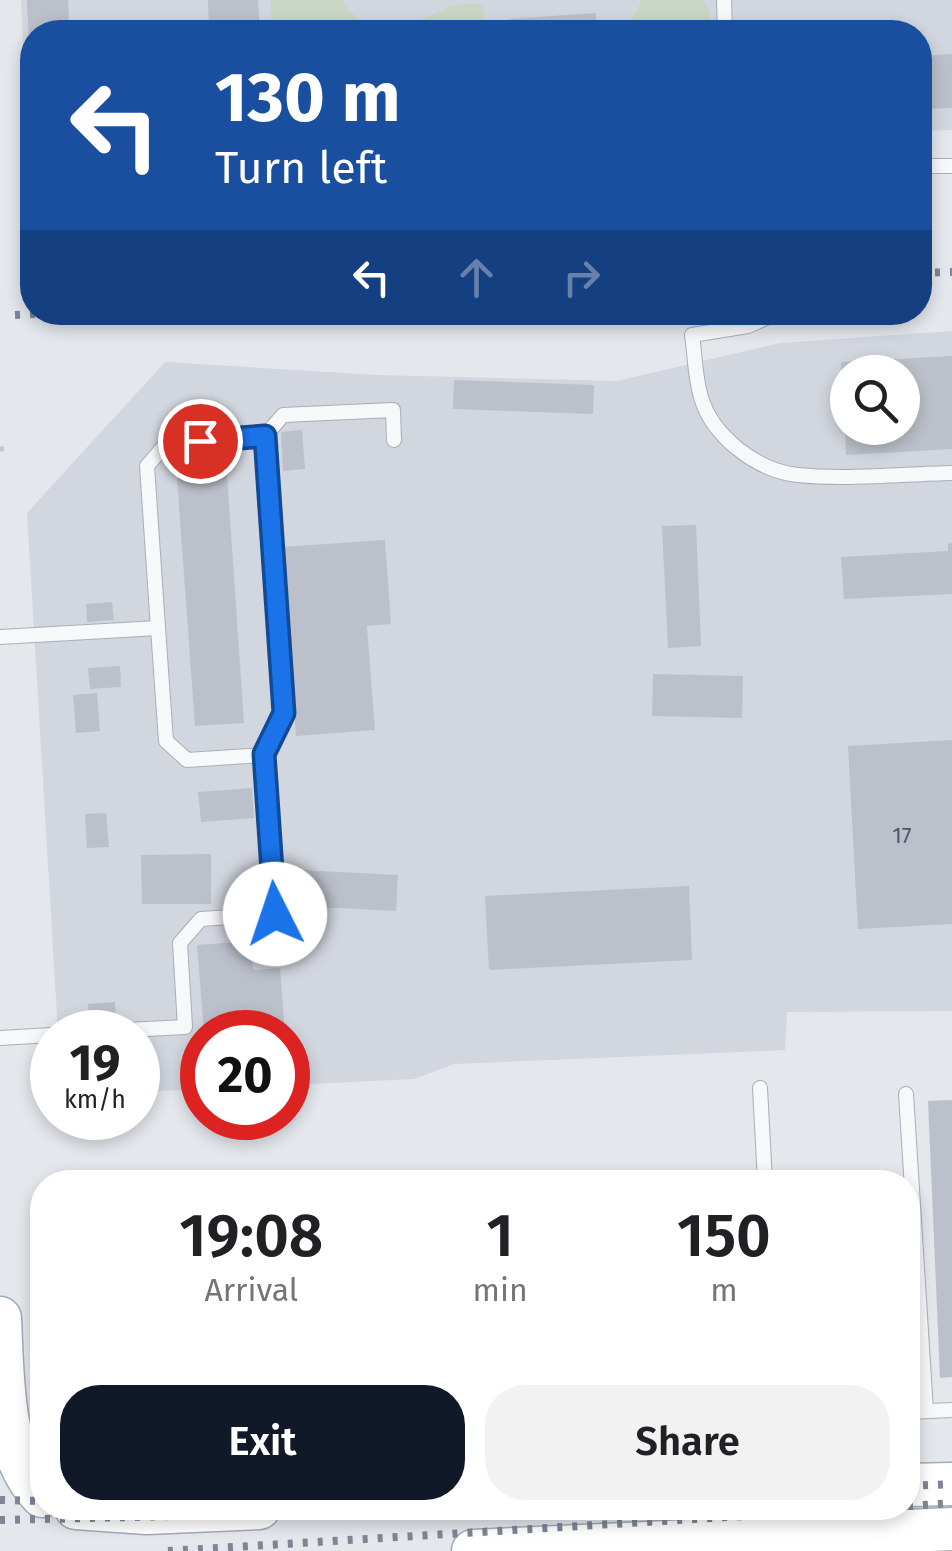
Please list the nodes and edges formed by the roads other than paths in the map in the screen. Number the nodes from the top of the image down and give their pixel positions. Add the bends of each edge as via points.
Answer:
1 (750, 325) edge
2 (265, 436) junction
3 (394, 440) dead end
4 (952, 473) edge
5 (158, 628) junction
6 (0, 637) edge
7 (264, 754) junction
8 (160, 1028) edge
9 (30, 1036) edge
10 (0, 1038) edge
11 (760, 1088) dead end
12 (906, 1094) dead end
13 (764, 1170) edge
14 (911, 1170) edge
15 (920, 1316) edge
16 (0, 1318) edge
17 (952, 1410) edge
18 (920, 1411) edge
19 (926, 1411) junction
20 (2, 1412) edge
21 (30, 1481) edge
22 (952, 1484) edge
23 (920, 1485) edge
24 (952, 1529) edge
25 (653, 1547) edge
26 (473, 1551) edge

1 - 4 lane via 692,336 701,397 732,444 796,476
2 - 3 lane via 283,414 393,410
2 - 5 lane via 167,443 146,466
2 - 7 lane via 284,713
5 - 6 lane
5 - 7 lane via 166,741 187,760
7 - 8 lane via 275,914 201,919 180,943 185,1026
9 - 10 lane
11 - 13 lane
12 - 14 lane
15 - 19 lane
16 - 20 main road
17 - 19 lane
18 - 19 lane
20 - 21 main road
22 - 23 main road
24 - 25 main road
25 - 26 main road

